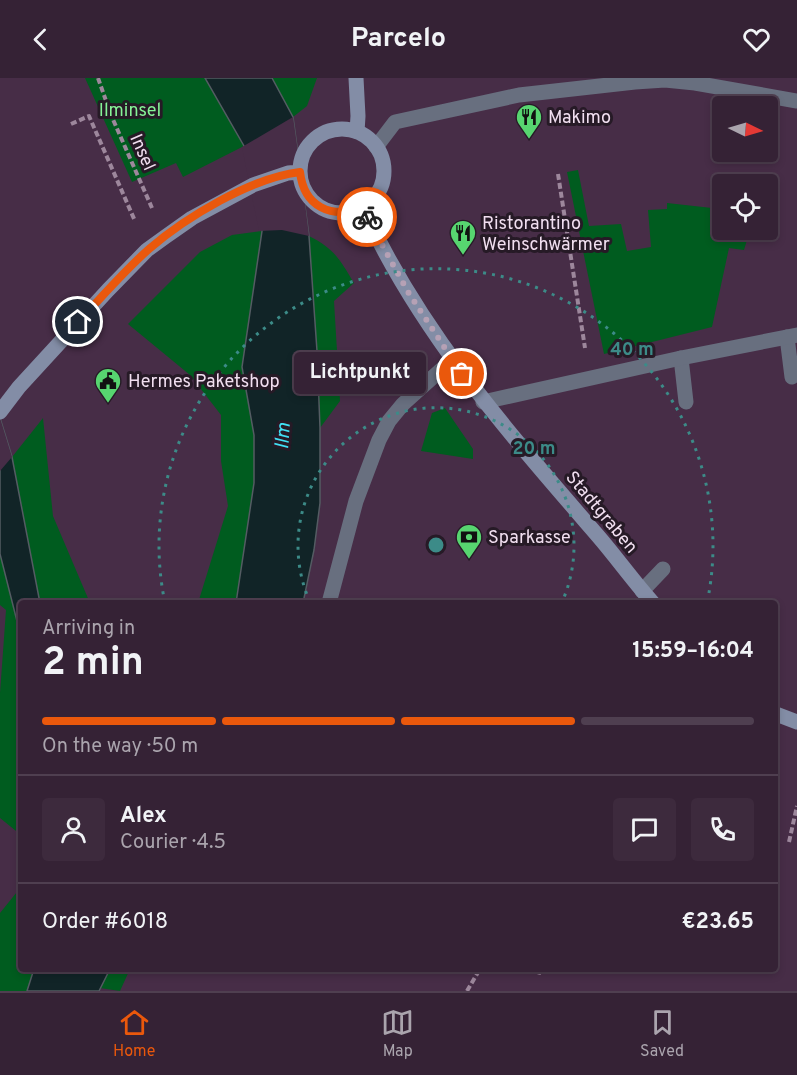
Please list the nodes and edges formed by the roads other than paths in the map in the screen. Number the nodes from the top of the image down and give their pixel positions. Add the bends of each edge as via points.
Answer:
1 (356, 78) edge
2 (635, 80) edge
3 (797, 101) edge
4 (357, 132) junction
5 (376, 147) junction
6 (300, 172) junction
7 (363, 208) junction
8 (792, 336) edge
9 (681, 358) junction
10 (452, 360) junction
11 (792, 377) dead end
12 (483, 402) junction
13 (686, 402) dead end
14 (0, 412) edge
15 (663, 569) dead end
16 (642, 591) junction
17 (330, 600) edge
18 (650, 600) edge
19 (778, 715) edge
20 (797, 722) edge

1 - 4 street
2 - 3 street via 695,82
2 - 5 street via 519,95 395,122
4 - 5 street
4 - 6 street via 327,132 315,139 306,150
5 - 7 street via 384,173 381,187
6 - 7 street via 308,195 323,209 343,213
6 - 14 street via 253,185 192,218 147,250
7 - 10 street, Stadtgraben via 408,292
8 - 9 street
8 - 11 street
9 - 12 street
9 - 13 street
10 - 12 street, Stadtgraben
10 - 17 street via 403,404 379,440 356,501
12 - 16 street, Stadtgraben
15 - 16 street
16 - 18 street, Stadtgraben
19 - 20 street

